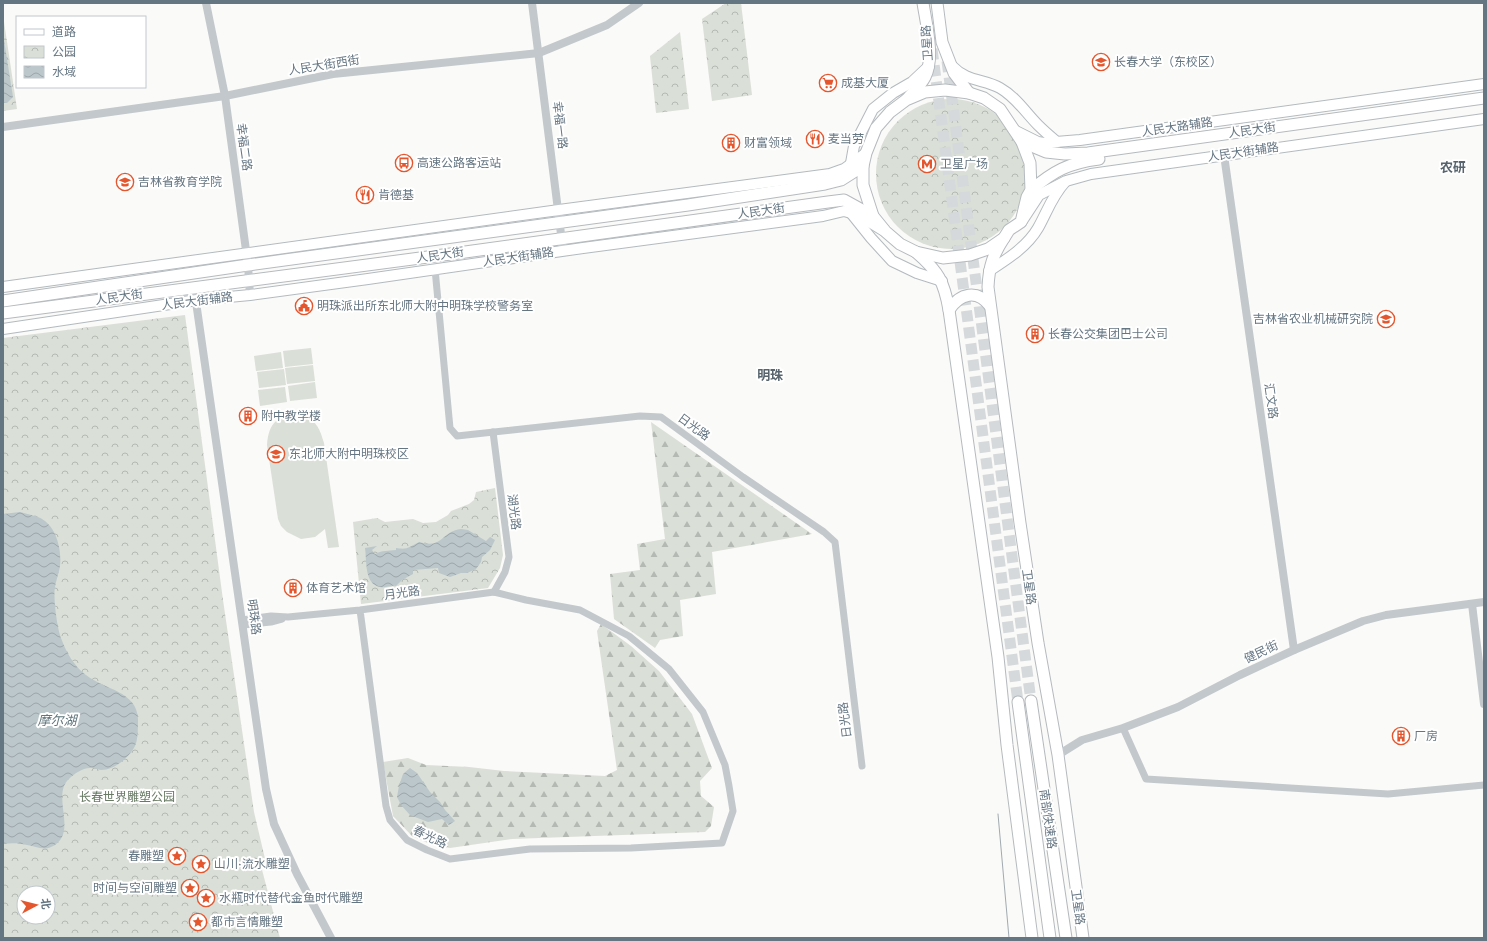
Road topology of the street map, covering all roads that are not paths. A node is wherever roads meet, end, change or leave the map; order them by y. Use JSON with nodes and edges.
{"nodes":[{"id":1,"x":206,"y":3,"type":"edge"},
{"id":2,"x":532,"y":3,"type":"edge"},
{"id":3,"x":639,"y":3,"type":"edge"},
{"id":4,"x":923,"y":3,"type":"edge"},
{"id":5,"x":937,"y":3,"type":"edge"},
{"id":6,"x":539,"y":52,"type":"junction"},
{"id":7,"x":950,"y":64,"type":"junction"},
{"id":8,"x":928,"y":66,"type":"junction"},
{"id":9,"x":1484,"y":84,"type":"edge"},
{"id":10,"x":969,"y":92,"type":"junction"},
{"id":11,"x":224,"y":96,"type":"junction"},
{"id":12,"x":1484,"y":98,"type":"edge"},
{"id":13,"x":906,"y":100,"type":"junction"},
{"id":14,"x":1484,"y":105,"type":"edge"},
{"id":15,"x":1484,"y":119,"type":"edge"},
{"id":16,"x":3,"y":127,"type":"edge"},
{"id":17,"x":1014,"y":130,"type":"junction"},
{"id":18,"x":1022,"y":142,"type":"junction"},
{"id":19,"x":1057,"y":142,"type":"junction"},
{"id":20,"x":866,"y":153,"type":"junction"},
{"id":21,"x":1224,"y":155,"type":"junction"},
{"id":22,"x":851,"y":163,"type":"junction"},
{"id":23,"x":863,"y":166,"type":"junction"},
{"id":24,"x":1066,"y":180,"type":"junction"},
{"id":25,"x":1031,"y":190,"type":"junction"},
{"id":26,"x":559,"y":210,"type":"junction"},
{"id":27,"x":851,"y":213,"type":"junction"},
{"id":28,"x":873,"y":216,"type":"junction"},
{"id":29,"x":560,"y":222,"type":"junction"},
{"id":30,"x":1021,"y":222,"type":"junction"},
{"id":31,"x":886,"y":232,"type":"junction"},
{"id":32,"x":562,"y":238,"type":"junction"},
{"id":33,"x":1004,"y":238,"type":"junction"},
{"id":34,"x":563,"y":250,"type":"junction"},
{"id":35,"x":916,"y":252,"type":"junction"},
{"id":36,"x":246,"y":254,"type":"junction"},
{"id":37,"x":248,"y":265,"type":"junction"},
{"id":38,"x":435,"y":269,"type":"junction"},
{"id":39,"x":989,"y":272,"type":"junction"},
{"id":40,"x":249,"y":281,"type":"junction"},
{"id":41,"x":942,"y":281,"type":"junction"},
{"id":42,"x":3,"y":287,"type":"edge"},
{"id":43,"x":194,"y":288,"type":"junction"},
{"id":44,"x":250,"y":294,"type":"junction"},
{"id":45,"x":196,"y":300,"type":"junction"},
{"id":46,"x":3,"y":301,"type":"edge"},
{"id":47,"x":990,"y":306,"type":"junction"},
{"id":48,"x":949,"y":310,"type":"junction"},
{"id":49,"x":3,"y":313,"type":"edge"},
{"id":50,"x":3,"y":328,"type":"edge"},
{"id":51,"x":493,"y":432,"type":"junction"},
{"id":52,"x":494,"y":592,"type":"junction"},
{"id":53,"x":1484,"y":602,"type":"edge"},
{"id":54,"x":1472,"y":604,"type":"junction"},
{"id":55,"x":360,"y":610,"type":"junction"},
{"id":56,"x":243,"y":622,"type":"junction"},
{"id":57,"x":1294,"y":650,"type":"junction"},
{"id":58,"x":1031,"y":701,"type":"tunnel mouth"},
{"id":59,"x":1018,"y":702,"type":"tunnel mouth"},
{"id":60,"x":1484,"y":704,"type":"edge"},
{"id":61,"x":1123,"y":728,"type":"junction"},
{"id":62,"x":1058,"y":755,"type":"junction"},
{"id":63,"x":862,"y":766,"type":"dead end"},
{"id":64,"x":1484,"y":785,"type":"edge"},
{"id":65,"x":331,"y":938,"type":"edge"},
{"id":66,"x":1032,"y":938,"type":"edge"},
{"id":67,"x":1050,"y":938,"type":"edge"},
{"id":68,"x":1066,"y":938,"type":"edge"},
{"id":69,"x":1083,"y":938,"type":"edge"}],
"edges":[{"from":1,"to":11,"type":"street","name":"幸福二路"},
{"from":2,"to":6,"type":"street","name":"幸福一路"},
{"from":3,"to":6,"type":"street","name":"人民大街西街"},
{"from":4,"to":8,"type":"main road","name":"卫星路"},
{"from":5,"to":7,"type":"main road","name":"卫星路"},
{"from":6,"to":11,"type":"street","name":"人民大街西街"},
{"from":6,"to":26,"type":"street","name":"幸福一路"},
{"from":7,"to":10,"type":"main road","name":"卫星路"},
{"from":7,"to":19,"type":"main road"},
{"from":8,"to":13,"type":"main road","name":"卫星路"},
{"from":8,"to":22,"type":"main road"},
{"from":9,"to":19,"type":"main road","name":"人民大路辅路"},
{"from":10,"to":13,"type":"main road"},
{"from":10,"to":17,"type":"main road"},
{"from":11,"to":16,"type":"street","name":"人民大街西街"},
{"from":11,"to":36,"type":"street","name":"幸福二路"},
{"from":12,"to":18,"type":"main road","name":"人民大街"},
{"from":13,"to":20,"type":"main road"},
{"from":14,"to":25,"type":"main road","name":"人民大街"},
{"from":15,"to":21,"type":"main road","name":"人民大街辅路"},
{"from":17,"to":18,"type":"main road"},
{"from":17,"to":19,"type":"main road","name":"人民大路辅路"},
{"from":18,"to":25,"type":"main road"},
{"from":20,"to":22,"type":"main road"},
{"from":20,"to":23,"type":"main road"},
{"from":21,"to":24,"type":"main road","name":"人民大街辅路"},
{"from":21,"to":57,"type":"street","name":"汇文路"},
{"from":22,"to":26,"type":"main road"},
{"from":23,"to":28,"type":"main road"},
{"from":23,"to":29,"type":"main road","name":"人民大街"},
{"from":24,"to":30,"type":"main road","name":"人民大街辅路"},
{"from":24,"to":39,"type":"main road"},
{"from":25,"to":30,"type":"main road"},
{"from":26,"to":29,"type":"street","name":"幸福一路"},
{"from":26,"to":36,"type":"main road"},
{"from":27,"to":31,"type":"main road","name":"人民大街辅路"},
{"from":27,"to":34,"type":"main road","name":"人民大街辅路"},
{"from":27,"to":41,"type":"main road"},
{"from":28,"to":31,"type":"main road"},
{"from":28,"to":32,"type":"main road","name":"人民大街"},
{"from":29,"to":32,"type":"street","name":"幸福一路"},
{"from":29,"to":37,"type":"main road","name":"人民大街"},
{"from":30,"to":33,"type":"main road"},
{"from":31,"to":35,"type":"main road"},
{"from":32,"to":34,"type":"street","name":"幸福一路"},
{"from":32,"to":40,"type":"main road","name":"人民大街"},
{"from":33,"to":35,"type":"main road"},
{"from":33,"to":39,"type":"main road","name":"卫星路"},
{"from":34,"to":38,"type":"main road","name":"人民大街辅路"},
{"from":35,"to":41,"type":"main road"},
{"from":36,"to":37,"type":"street","name":"幸福二路"},
{"from":36,"to":42,"type":"main road"},
{"from":37,"to":40,"type":"street","name":"幸福二路"},
{"from":37,"to":46,"type":"main road","name":"人民大街"},
{"from":38,"to":44,"type":"main road","name":"人民大街辅路"},
{"from":38,"to":51,"type":"street","name":"日光路"},
{"from":39,"to":47,"type":"main road","name":"卫星路"},
{"from":40,"to":43,"type":"main road","name":"人民大街"},
{"from":40,"to":44,"type":"street","name":"幸福二路"},
{"from":41,"to":48,"type":"main road"},
{"from":43,"to":45,"type":"street","name":"明珠路"},
{"from":43,"to":49,"type":"main road","name":"人民大街"},
{"from":44,"to":45,"type":"main road","name":"人民大街辅路"},
{"from":45,"to":50,"type":"main road","name":"人民大街辅路"},
{"from":45,"to":56,"type":"street","name":"明珠路"},
{"from":47,"to":48,"type":"main road"},
{"from":47,"to":62,"type":"main road","name":"卫星路"},
{"from":48,"to":66,"type":"main road"},
{"from":51,"to":52,"type":"street","name":"湖光路"},
{"from":51,"to":63,"type":"street","name":"日光路"},
{"from":52,"to":55,"type":"street","name":"月光路"},
{"from":52,"to":55,"type":"street","name":"春光路"},
{"from":53,"to":54,"type":"street","name":"健民街"},
{"from":54,"to":57,"type":"street","name":"健民街"},
{"from":54,"to":60,"type":"street"},
{"from":55,"to":56,"type":"street","name":"月光路"},
{"from":56,"to":65,"type":"street","name":"明珠路"},
{"from":57,"to":61,"type":"street","name":"健民街"},
{"from":58,"to":68,"type":"main road","name":"南部快速路"},
{"from":59,"to":67,"type":"main road","name":"南部快速路"},
{"from":61,"to":62,"type":"street","name":"健民街"},
{"from":61,"to":64,"type":"street"},
{"from":62,"to":69,"type":"main road","name":"卫星路"}]}
